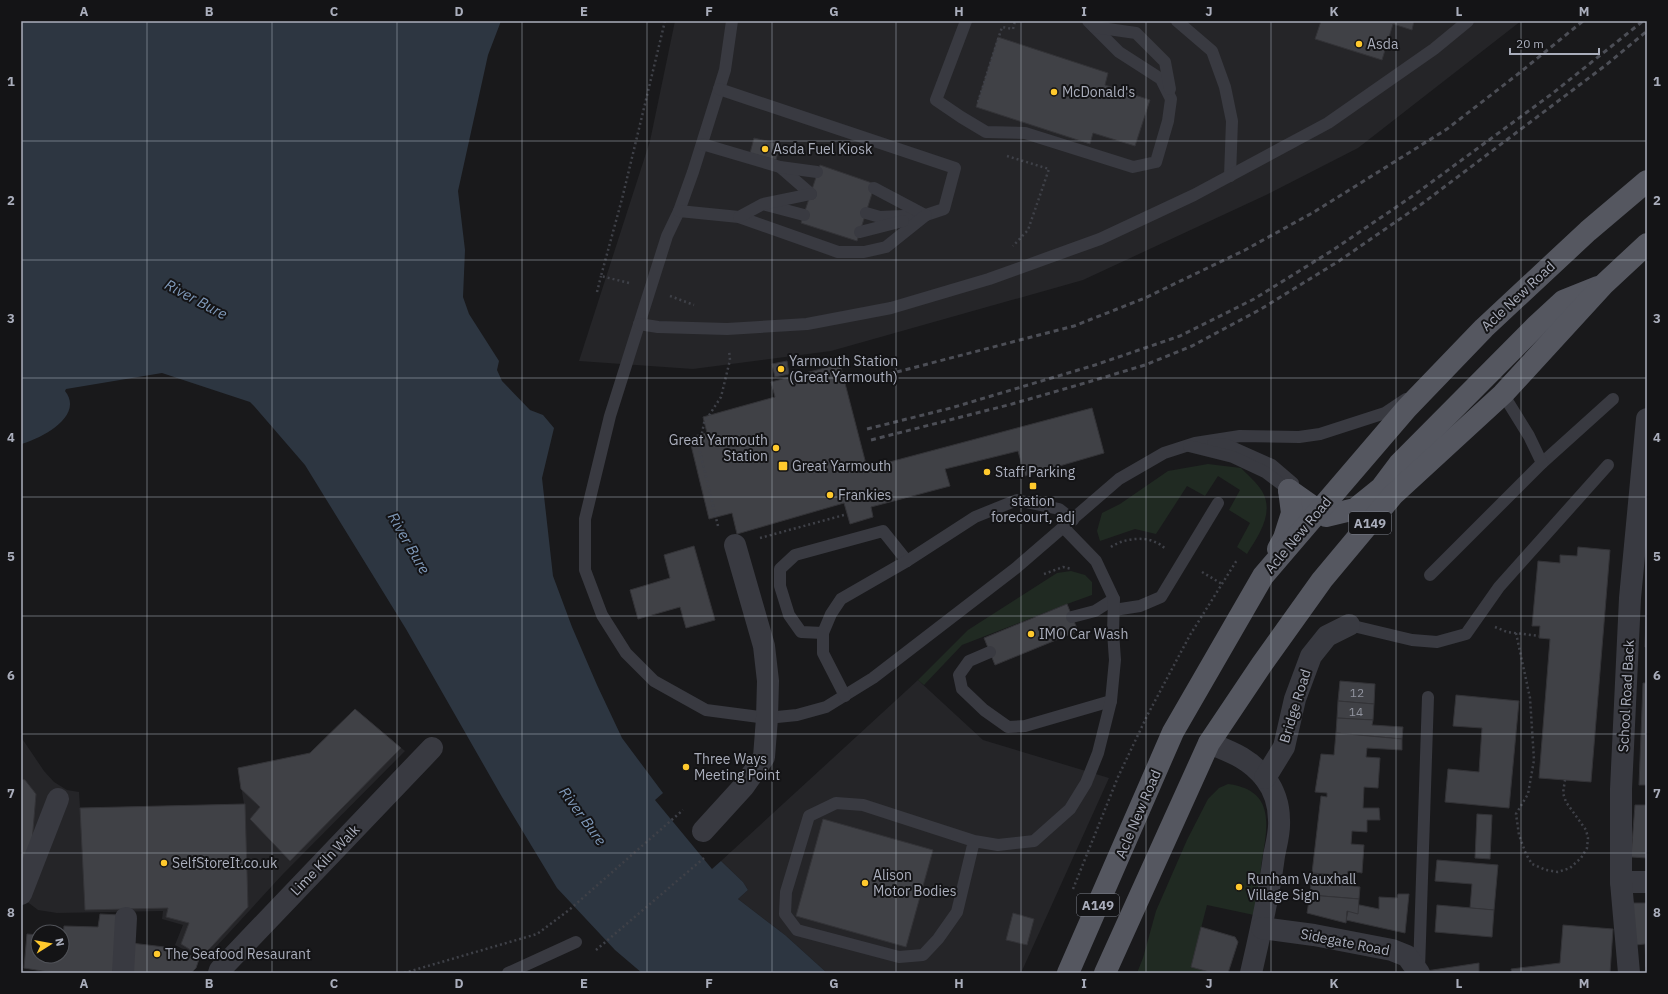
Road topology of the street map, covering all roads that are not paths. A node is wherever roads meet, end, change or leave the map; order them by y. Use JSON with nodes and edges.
{"nodes":[{"id":1,"x":732,"y":21,"type":"edge"},
{"id":2,"x":966,"y":21,"type":"edge"},
{"id":3,"x":1176,"y":21,"type":"edge"},
{"id":4,"x":1468,"y":21,"type":"edge"},
{"id":5,"x":1091,"y":24,"type":"edge"},
{"id":6,"x":719,"y":89,"type":"junction"},
{"id":7,"x":1171,"y":99,"type":"junction"},
{"id":8,"x":702,"y":144,"type":"junction"},
{"id":9,"x":780,"y":167,"type":"junction"},
{"id":10,"x":817,"y":172,"type":"dead end"},
{"id":11,"x":1230,"y":176,"type":"junction"},
{"id":12,"x":1647,"y":181,"type":"edge"},
{"id":13,"x":874,"y":188,"type":"dead end"},
{"id":14,"x":763,"y":204,"type":"junction"},
{"id":15,"x":679,"y":211,"type":"junction"},
{"id":16,"x":866,"y":213,"type":"dead end"},
{"id":17,"x":804,"y":215,"type":"dead end"},
{"id":18,"x":926,"y":215,"type":"junction"},
{"id":19,"x":740,"y":217,"type":"junction"},
{"id":20,"x":860,"y":232,"type":"dead end"},
{"id":21,"x":1647,"y":244,"type":"edge"},
{"id":22,"x":1603,"y":285,"type":"junction"},
{"id":23,"x":639,"y":324,"type":"junction"},
{"id":24,"x":1430,"y":384,"type":"junction"},
{"id":25,"x":1503,"y":394,"type":"junction"},
{"id":26,"x":1613,"y":399,"type":"dead end"},
{"id":27,"x":1647,"y":419,"type":"edge"},
{"id":28,"x":1191,"y":444,"type":"junction"},
{"id":29,"x":1542,"y":463,"type":"junction"},
{"id":30,"x":1608,"y":465,"type":"dead end"},
{"id":31,"x":1291,"y":486,"type":"junction"},
{"id":32,"x":1218,"y":503,"type":"dead end"},
{"id":33,"x":1326,"y":510,"type":"junction"},
{"id":34,"x":1068,"y":524,"type":"junction"},
{"id":35,"x":735,"y":545,"type":"road end"},
{"id":36,"x":907,"y":562,"type":"junction"},
{"id":37,"x":1329,"y":572,"type":"junction"},
{"id":38,"x":1430,"y":575,"type":"dead end"},
{"id":39,"x":1263,"y":576,"type":"junction"},
{"id":40,"x":1114,"y":605,"type":"junction"},
{"id":41,"x":1072,"y":617,"type":"dead end"},
{"id":42,"x":1349,"y":625,"type":"joint"},
{"id":43,"x":823,"y":633,"type":"junction"},
{"id":44,"x":990,"y":652,"type":"dead end"},
{"id":45,"x":845,"y":696,"type":"junction"},
{"id":46,"x":1428,"y":697,"type":"dead end"},
{"id":47,"x":1111,"y":701,"type":"junction"},
{"id":48,"x":767,"y":718,"type":"junction"},
{"id":49,"x":1209,"y":743,"type":"junction"},
{"id":50,"x":432,"y":748,"type":"dead end"},
{"id":51,"x":1265,"y":778,"type":"junction"},
{"id":52,"x":58,"y":799,"type":"dead end"},
{"id":53,"x":703,"y":831,"type":"dead end"},
{"id":54,"x":974,"y":841,"type":"junction"},
{"id":55,"x":1622,"y":882,"type":"junction"},
{"id":56,"x":1647,"y":882,"type":"edge"},
{"id":57,"x":21,"y":894,"type":"edge"},
{"id":58,"x":126,"y":918,"type":"dead end"},
{"id":59,"x":1262,"y":928,"type":"junction"},
{"id":60,"x":576,"y":942,"type":"dead end"},
{"id":61,"x":124,"y":973,"type":"edge"},
{"id":62,"x":219,"y":973,"type":"edge"},
{"id":63,"x":508,"y":973,"type":"edge"},
{"id":64,"x":1068,"y":973,"type":"edge"},
{"id":65,"x":1105,"y":973,"type":"edge"},
{"id":66,"x":1251,"y":973,"type":"edge"},
{"id":67,"x":1419,"y":973,"type":"edge"},
{"id":68,"x":1629,"y":973,"type":"edge"}],
"edges":[{"from":1,"to":6,"type":"lane"},
{"from":2,"to":7,"type":"lane"},
{"from":3,"to":11,"type":"lane"},
{"from":4,"to":11,"type":"lane"},
{"from":5,"to":7,"type":"lane"},
{"from":5,"to":7,"type":"lane"},
{"from":6,"to":8,"type":"lane"},
{"from":6,"to":18,"type":"lane"},
{"from":8,"to":9,"type":"lane"},
{"from":8,"to":15,"type":"lane"},
{"from":9,"to":10,"type":"lane"},
{"from":9,"to":14,"type":"lane"},
{"from":11,"to":23,"type":"lane"},
{"from":12,"to":24,"type":"main road","name":"Acle New Road","number":"A149"},
{"from":13,"to":18,"type":"lane"},
{"from":14,"to":17,"type":"lane"},
{"from":14,"to":19,"type":"lane"},
{"from":15,"to":19,"type":"lane"},
{"from":15,"to":23,"type":"lane"},
{"from":16,"to":18,"type":"lane"},
{"from":18,"to":19,"type":"lane"},
{"from":18,"to":20,"type":"lane"},
{"from":21,"to":22,"type":"main road","number":"A149"},
{"from":22,"to":25,"type":"main road","number":"A149"},
{"from":22,"to":33,"type":"main road","number":"A149"},
{"from":23,"to":48,"type":"lane"},
{"from":24,"to":28,"type":"lane"},
{"from":24,"to":33,"type":"main road","name":"Acle New Road","number":"A149"},
{"from":25,"to":29,"type":"lane"},
{"from":25,"to":37,"type":"main road","number":"A149"},
{"from":26,"to":29,"type":"lane"},
{"from":27,"to":55,"type":"street","name":"School Road Back"},
{"from":28,"to":31,"type":"lane"},
{"from":28,"to":34,"type":"lane"},
{"from":29,"to":38,"type":"lane"},
{"from":30,"to":42,"type":"lane"},
{"from":31,"to":33,"type":"main road"},
{"from":31,"to":39,"type":"main road","number":"A149"},
{"from":32,"to":40,"type":"lane"},
{"from":33,"to":37,"type":"main road","number":"A149"},
{"from":33,"to":39,"type":"main road","name":"Acle New Road","number":"A149"},
{"from":34,"to":36,"type":"lane"},
{"from":34,"to":40,"type":"lane"},
{"from":34,"to":45,"type":"lane"},
{"from":35,"to":48,"type":"street"},
{"from":36,"to":43,"type":"lane"},
{"from":36,"to":43,"type":"lane"},
{"from":37,"to":49,"type":"main road","number":"A149"},
{"from":39,"to":64,"type":"main road","name":"Acle New Road","number":"A149"},
{"from":40,"to":41,"type":"lane"},
{"from":40,"to":47,"type":"lane"},
{"from":42,"to":51,"type":"street","name":"Bridge Road"},
{"from":43,"to":45,"type":"lane"},
{"from":44,"to":47,"type":"lane"},
{"from":45,"to":48,"type":"lane"},
{"from":46,"to":67,"type":"lane"},
{"from":47,"to":54,"type":"lane"},
{"from":48,"to":53,"type":"street"},
{"from":49,"to":51,"type":"street"},
{"from":49,"to":65,"type":"main road","number":"A149"},
{"from":50,"to":62,"type":"street","name":"Lime Kiln Walk"},
{"from":51,"to":59,"type":"street"},
{"from":52,"to":57,"type":"street"},
{"from":54,"to":54,"type":"lane"},
{"from":55,"to":56,"type":"street"},
{"from":55,"to":68,"type":"street","name":"School Road Back"},
{"from":58,"to":61,"type":"street"},
{"from":59,"to":66,"type":"street"},
{"from":59,"to":67,"type":"street","name":"Sidegate Road"},
{"from":60,"to":63,"type":"lane"}]}
